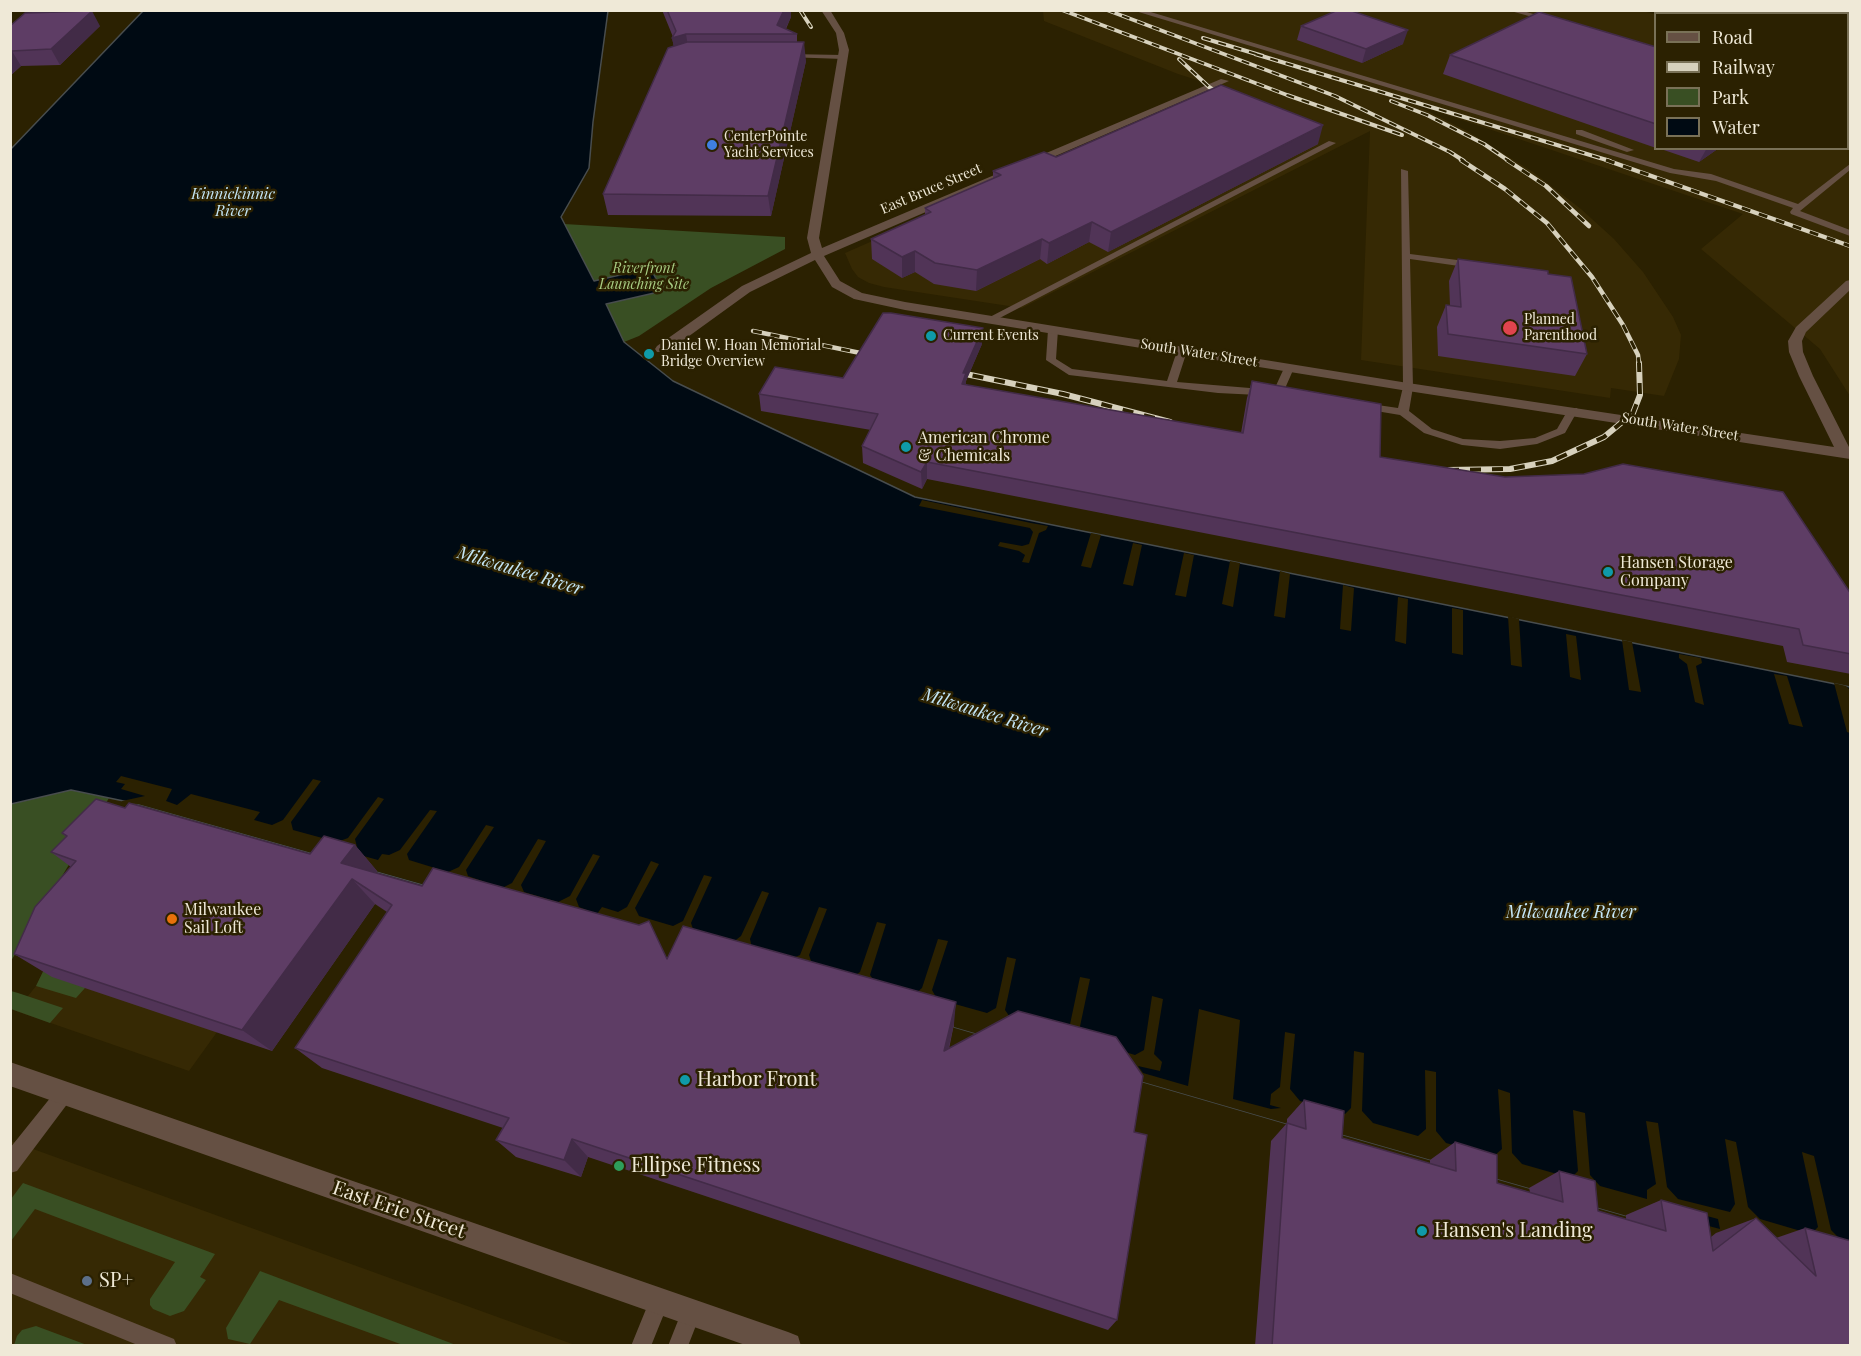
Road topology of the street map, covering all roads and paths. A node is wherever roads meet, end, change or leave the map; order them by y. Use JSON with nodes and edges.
{"nodes":[{"id":1,"x":825,"y":10,"type":"edge"},
{"id":2,"x":1135,"y":10,"type":"edge"},
{"id":3,"x":1510,"y":10,"type":"edge"},
{"id":4,"x":1551,"y":20,"type":"edge"},
{"id":5,"x":785,"y":56,"type":"edge"},
{"id":6,"x":843,"y":57,"type":"junction"},
{"id":7,"x":1224,"y":81,"type":"dead end"},
{"id":8,"x":1579,"y":132,"type":"edge"},
{"id":9,"x":1332,"y":143,"type":"dead end"},
{"id":10,"x":1851,"y":166,"type":"edge"},
{"id":11,"x":1404,"y":171,"type":"dead end"},
{"id":12,"x":1716,"y":179,"type":"junction"},
{"id":13,"x":1800,"y":208,"type":"junction"},
{"id":14,"x":1851,"y":233,"type":"edge"},
{"id":15,"x":817,"y":253,"type":"junction"},
{"id":16,"x":1406,"y":256,"type":"junction"},
{"id":17,"x":1486,"y":267,"type":"edge"},
{"id":18,"x":1851,"y":284,"type":"edge"},
{"id":19,"x":989,"y":320,"type":"junction"},
{"id":20,"x":1053,"y":330,"type":"junction"},
{"id":21,"x":662,"y":349,"type":"dead end"},
{"id":22,"x":1182,"y":351,"type":"junction"},
{"id":23,"x":1289,"y":368,"type":"junction"},
{"id":24,"x":1171,"y":384,"type":"junction"},
{"id":25,"x":1408,"y":387,"type":"junction"},
{"id":26,"x":1358,"y":405,"type":"edge"},
{"id":27,"x":1573,"y":410,"type":"junction"},
{"id":28,"x":1403,"y":412,"type":"junction"},
{"id":29,"x":1847,"y":453,"type":"edge"},
{"id":30,"x":10,"y":1074,"type":"edge"},
{"id":31,"x":65,"y":1093,"type":"junction"},
{"id":32,"x":10,"y":1164,"type":"edge"},
{"id":33,"x":10,"y":1283,"type":"edge"},
{"id":34,"x":660,"y":1299,"type":"junction"},
{"id":35,"x":692,"y":1310,"type":"junction"},
{"id":36,"x":167,"y":1346,"type":"edge"},
{"id":37,"x":641,"y":1346,"type":"edge"},
{"id":38,"x":678,"y":1346,"type":"edge"},
{"id":39,"x":788,"y":1346,"type":"edge"}],
"edges":[{"from":1,"to":6,"type":"street","name":"South Water Street"},
{"from":2,"to":12,"type":"lane"},
{"from":3,"to":4,"type":"lane"},
{"from":5,"to":6,"type":"lane"},
{"from":6,"to":15,"type":"street","name":"South Water Street"},
{"from":7,"to":15,"type":"street","name":"East Bruce Street"},
{"from":8,"to":12,"type":"lane"},
{"from":9,"to":19,"type":"lane"},
{"from":10,"to":13,"type":"lane"},
{"from":11,"to":16,"type":"lane"},
{"from":12,"to":13,"type":"lane"},
{"from":13,"to":14,"type":"lane"},
{"from":15,"to":19,"type":"street","name":"South Water Street"},
{"from":15,"to":21,"type":"street","name":"East Bruce Street"},
{"from":16,"to":17,"type":"lane"},
{"from":16,"to":25,"type":"lane"},
{"from":18,"to":29,"type":"street"},
{"from":19,"to":20,"type":"street","name":"South Water Street"},
{"from":20,"to":22,"type":"street","name":"South Water Street"},
{"from":20,"to":24,"type":"lane"},
{"from":22,"to":23,"type":"street","name":"South Water Street"},
{"from":22,"to":24,"type":"lane"},
{"from":23,"to":24,"type":"lane"},
{"from":23,"to":25,"type":"street","name":"South Water Street"},
{"from":25,"to":27,"type":"street","name":"South Water Street"},
{"from":25,"to":28,"type":"lane"},
{"from":26,"to":28,"type":"lane"},
{"from":27,"to":28,"type":"lane"},
{"from":27,"to":29,"type":"street","name":"South Water Street"},
{"from":30,"to":31,"type":"street","name":"East Erie Street"},
{"from":31,"to":32,"type":"lane"},
{"from":31,"to":34,"type":"street","name":"East Erie Street"},
{"from":33,"to":36,"type":"lane"},
{"from":34,"to":35,"type":"street","name":"East Erie Street"},
{"from":34,"to":37,"type":"lane"},
{"from":35,"to":38,"type":"lane"},
{"from":35,"to":39,"type":"street","name":"East Erie Street"}]}
